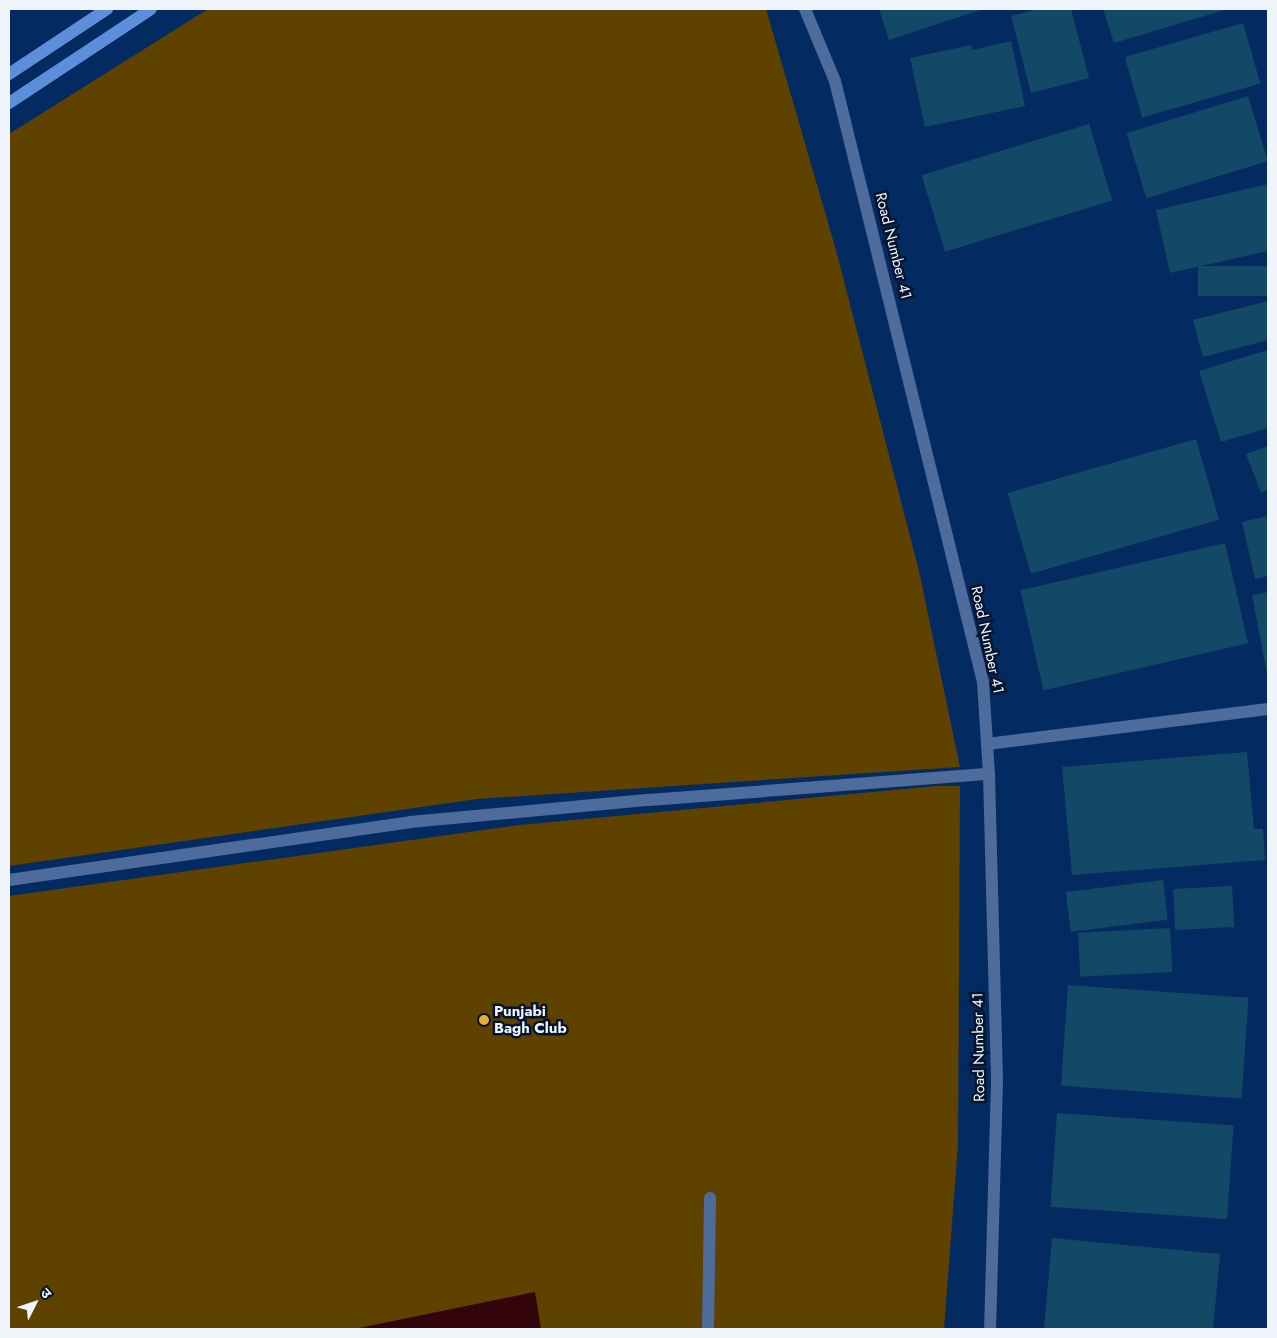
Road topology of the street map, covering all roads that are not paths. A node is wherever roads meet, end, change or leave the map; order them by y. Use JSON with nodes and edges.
{"nodes":[{"id":1,"x":107,"y":9,"type":"edge"},
{"id":2,"x":151,"y":9,"type":"edge"},
{"id":3,"x":805,"y":9,"type":"edge"},
{"id":4,"x":9,"y":74,"type":"edge"},
{"id":5,"x":9,"y":102,"type":"edge"},
{"id":6,"x":1268,"y":709,"type":"edge"},
{"id":7,"x":987,"y":744,"type":"junction"},
{"id":8,"x":989,"y":774,"type":"junction"},
{"id":9,"x":9,"y":880,"type":"edge"},
{"id":10,"x":710,"y":1198,"type":"dead end"},
{"id":11,"x":708,"y":1329,"type":"edge"},
{"id":12,"x":990,"y":1329,"type":"edge"}],
"edges":[{"from":1,"to":4,"type":"street"},
{"from":2,"to":5,"type":"street"},
{"from":3,"to":7,"type":"street","name":"Road Number 41"},
{"from":6,"to":7,"type":"street"},
{"from":7,"to":8,"type":"street","name":"Road Number 41"},
{"from":8,"to":9,"type":"street"},
{"from":8,"to":12,"type":"street","name":"Road Number 41"},
{"from":10,"to":11,"type":"street"}]}
